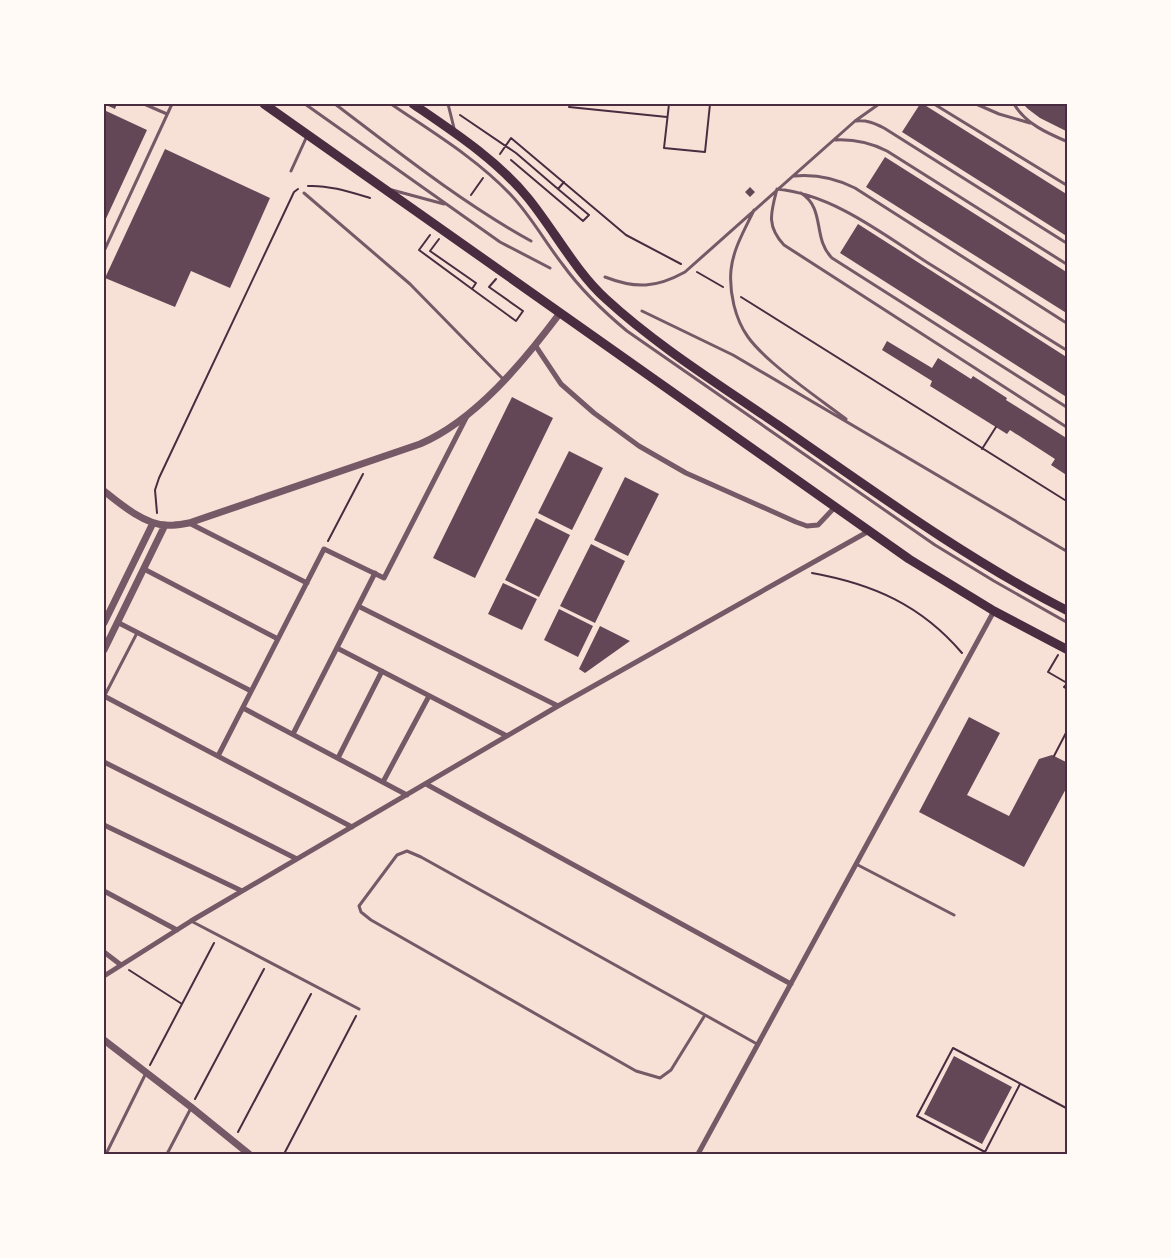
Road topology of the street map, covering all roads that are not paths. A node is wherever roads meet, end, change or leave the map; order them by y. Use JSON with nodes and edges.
{"nodes":[{"id":1,"x":144,"y":104,"type":"edge"},
{"id":2,"x":172,"y":104,"type":"edge"},
{"id":3,"x":264,"y":104,"type":"edge"},
{"id":4,"x":305,"y":104,"type":"edge"},
{"id":5,"x":335,"y":104,"type":"edge"},
{"id":6,"x":391,"y":104,"type":"edge"},
{"id":7,"x":413,"y":104,"type":"edge"},
{"id":8,"x":879,"y":104,"type":"edge"},
{"id":9,"x":934,"y":104,"type":"edge"},
{"id":10,"x":976,"y":104,"type":"edge"},
{"id":11,"x":1014,"y":104,"type":"edge"},
{"id":12,"x":449,"y":106,"type":"edge"},
{"id":13,"x":167,"y":114,"type":"junction"},
{"id":14,"x":855,"y":121,"type":"junction"},
{"id":15,"x":1031,"y":123,"type":"junction"},
{"id":16,"x":456,"y":133,"type":"junction"},
{"id":17,"x":308,"y":135,"type":"junction"},
{"id":18,"x":832,"y":141,"type":"junction"},
{"id":19,"x":1068,"y":142,"type":"edge"},
{"id":20,"x":291,"y":171,"type":"dead end"},
{"id":21,"x":792,"y":176,"type":"junction"},
{"id":22,"x":1068,"y":186,"type":"edge"},
{"id":23,"x":382,"y":187,"type":"junction"},
{"id":24,"x":777,"y":189,"type":"junction"},
{"id":25,"x":801,"y":193,"type":"junction"},
{"id":26,"x":304,"y":194,"type":"dead end"},
{"id":27,"x":446,"y":205,"type":"junction"},
{"id":28,"x":755,"y":208,"type":"junction"},
{"id":29,"x":531,"y":241,"type":"dead end"},
{"id":30,"x":1068,"y":244,"type":"edge"},
{"id":31,"x":104,"y":251,"type":"edge"},
{"id":32,"x":1068,"y":265,"type":"edge"},
{"id":33,"x":550,"y":268,"type":"dead end"},
{"id":34,"x":605,"y":277,"type":"dead end"},
{"id":35,"x":642,"y":311,"type":"dead end"},
{"id":36,"x":560,"y":313,"type":"junction"},
{"id":37,"x":1068,"y":324,"type":"edge"},
{"id":38,"x":535,"y":345,"type":"junction"},
{"id":39,"x":1068,"y":351,"type":"edge"},
{"id":40,"x":504,"y":380,"type":"junction"},
{"id":41,"x":1068,"y":408,"type":"edge"},
{"id":42,"x":468,"y":415,"type":"junction"},
{"id":43,"x":1068,"y":428,"type":"edge"},
{"id":44,"x":860,"y":430,"type":"junction"},
{"id":45,"x":104,"y":491,"type":"edge"},
{"id":46,"x":835,"y":507,"type":"junction"},
{"id":47,"x":189,"y":523,"type":"junction"},
{"id":48,"x":160,"y":524,"type":"junction"},
{"id":49,"x":869,"y":531,"type":"junction"},
{"id":50,"x":1068,"y":552,"type":"edge"},
{"id":51,"x":144,"y":569,"type":"junction"},
{"id":52,"x":375,"y":573,"type":"junction"},
{"id":53,"x":307,"y":583,"type":"junction"},
{"id":54,"x":358,"y":606,"type":"junction"},
{"id":55,"x":994,"y":611,"type":"junction"},
{"id":56,"x":1068,"y":612,"type":"edge"},
{"id":57,"x":106,"y":614,"type":"edge"},
{"id":58,"x":117,"y":622,"type":"junction"},
{"id":59,"x":104,"y":623,"type":"edge"},
{"id":60,"x":1068,"y":623,"type":"edge"},
{"id":61,"x":137,"y":633,"type":"junction"},
{"id":62,"x":278,"y":639,"type":"junction"},
{"id":63,"x":337,"y":648,"type":"junction"},
{"id":64,"x":1065,"y":649,"type":"edge"},
{"id":65,"x":104,"y":650,"type":"edge"},
{"id":66,"x":382,"y":671,"type":"junction"},
{"id":67,"x":251,"y":691,"type":"junction"},
{"id":68,"x":104,"y":696,"type":"edge"},
{"id":69,"x":429,"y":696,"type":"junction"},
{"id":70,"x":558,"y":706,"type":"junction"},
{"id":71,"x":243,"y":708,"type":"junction"},
{"id":72,"x":293,"y":734,"type":"junction"},
{"id":73,"x":507,"y":736,"type":"junction"},
{"id":74,"x":218,"y":756,"type":"junction"},
{"id":75,"x":338,"y":758,"type":"junction"},
{"id":76,"x":104,"y":762,"type":"edge"},
{"id":77,"x":383,"y":782,"type":"junction"},
{"id":78,"x":426,"y":784,"type":"junction"},
{"id":79,"x":407,"y":795,"type":"junction"},
{"id":80,"x":104,"y":825,"type":"edge"},
{"id":81,"x":352,"y":827,"type":"junction"},
{"id":82,"x":297,"y":859,"type":"junction"},
{"id":83,"x":856,"y":864,"type":"junction"},
{"id":84,"x":104,"y":891,"type":"edge"},
{"id":85,"x":242,"y":891,"type":"junction"},
{"id":86,"x":954,"y":915,"type":"dead end"},
{"id":87,"x":191,"y":921,"type":"junction"},
{"id":88,"x":177,"y":930,"type":"junction"},
{"id":89,"x":104,"y":952,"type":"edge"},
{"id":90,"x":121,"y":965,"type":"junction"},
{"id":91,"x":104,"y":976,"type":"edge"},
{"id":92,"x":791,"y":984,"type":"junction"},
{"id":93,"x":359,"y":1009,"type":"road end"},
{"id":94,"x":705,"y":1015,"type":"junction"},
{"id":95,"x":104,"y":1040,"type":"edge"},
{"id":96,"x":758,"y":1045,"type":"junction"},
{"id":97,"x":146,"y":1072,"type":"junction"},
{"id":98,"x":191,"y":1107,"type":"junction"},
{"id":99,"x":244,"y":1153,"type":"edge"},
{"id":100,"x":106,"y":1155,"type":"edge"},
{"id":101,"x":167,"y":1155,"type":"edge"},
{"id":102,"x":698,"y":1155,"type":"edge"}],
"edges":[{"from":1,"to":13,"type":"lane"},
{"from":2,"to":13,"type":"lane"},
{"from":3,"to":17,"type":"highway"},
{"from":4,"to":27,"type":"lane"},
{"from":5,"to":29,"type":"lane"},
{"from":6,"to":60,"type":"lane"},
{"from":7,"to":16,"type":"highway"},
{"from":8,"to":14,"type":"lane"},
{"from":9,"to":22,"type":"lane"},
{"from":10,"to":15,"type":"lane"},
{"from":11,"to":15,"type":"lane"},
{"from":12,"to":16,"type":"lane"},
{"from":13,"to":31,"type":"lane"},
{"from":14,"to":18,"type":"lane"},
{"from":14,"to":30,"type":"lane"},
{"from":15,"to":19,"type":"lane"},
{"from":16,"to":56,"type":"highway"},
{"from":17,"to":20,"type":"lane"},
{"from":17,"to":23,"type":"highway"},
{"from":18,"to":21,"type":"lane"},
{"from":18,"to":32,"type":"lane"},
{"from":21,"to":24,"type":"lane"},
{"from":21,"to":37,"type":"lane"},
{"from":23,"to":27,"type":"lane"},
{"from":23,"to":36,"type":"highway"},
{"from":24,"to":25,"type":"lane"},
{"from":24,"to":28,"type":"lane"},
{"from":24,"to":43,"type":"lane"},
{"from":25,"to":39,"type":"lane"},
{"from":25,"to":41,"type":"lane"},
{"from":26,"to":40,"type":"lane"},
{"from":27,"to":33,"type":"lane"},
{"from":28,"to":34,"type":"lane"},
{"from":28,"to":44,"type":"lane"},
{"from":35,"to":44,"type":"lane"},
{"from":36,"to":38,"type":"street"},
{"from":36,"to":46,"type":"highway"},
{"from":38,"to":40,"type":"street"},
{"from":38,"to":46,"type":"street"},
{"from":40,"to":42,"type":"street"},
{"from":42,"to":47,"type":"street"},
{"from":42,"to":52,"type":"street"},
{"from":44,"to":50,"type":"lane"},
{"from":45,"to":48,"type":"street"},
{"from":46,"to":49,"type":"highway"},
{"from":47,"to":48,"type":"street"},
{"from":47,"to":53,"type":"street"},
{"from":48,"to":51,"type":"street"},
{"from":48,"to":57,"type":"street"},
{"from":49,"to":55,"type":"highway"},
{"from":49,"to":70,"type":"street"},
{"from":51,"to":58,"type":"street"},
{"from":51,"to":62,"type":"street"},
{"from":52,"to":53,"type":"street"},
{"from":52,"to":54,"type":"street"},
{"from":53,"to":62,"type":"street"},
{"from":54,"to":63,"type":"street"},
{"from":54,"to":70,"type":"street"},
{"from":55,"to":64,"type":"highway"},
{"from":55,"to":83,"type":"street"},
{"from":57,"to":59,"type":"street"},
{"from":58,"to":61,"type":"street"},
{"from":58,"to":65,"type":"street"},
{"from":61,"to":67,"type":"street"},
{"from":61,"to":68,"type":"lane"},
{"from":62,"to":67,"type":"street"},
{"from":63,"to":66,"type":"street"},
{"from":63,"to":72,"type":"street"},
{"from":66,"to":69,"type":"street"},
{"from":66,"to":75,"type":"street"},
{"from":67,"to":71,"type":"street"},
{"from":68,"to":74,"type":"street"},
{"from":69,"to":73,"type":"street"},
{"from":69,"to":77,"type":"street"},
{"from":70,"to":73,"type":"street"},
{"from":71,"to":72,"type":"street"},
{"from":71,"to":74,"type":"street"},
{"from":72,"to":75,"type":"street"},
{"from":73,"to":78,"type":"street"},
{"from":74,"to":81,"type":"street"},
{"from":75,"to":77,"type":"street"},
{"from":76,"to":82,"type":"street"},
{"from":77,"to":79,"type":"street"},
{"from":78,"to":79,"type":"street"},
{"from":78,"to":92,"type":"street"},
{"from":79,"to":81,"type":"street"},
{"from":80,"to":85,"type":"street"},
{"from":81,"to":82,"type":"street"},
{"from":82,"to":85,"type":"street"},
{"from":83,"to":86,"type":"lane"},
{"from":83,"to":92,"type":"street"},
{"from":84,"to":88,"type":"street"},
{"from":85,"to":87,"type":"street"},
{"from":87,"to":88,"type":"street"},
{"from":87,"to":93,"type":"lane"},
{"from":88,"to":90,"type":"street"},
{"from":89,"to":90,"type":"street"},
{"from":90,"to":91,"type":"street"},
{"from":92,"to":96,"type":"street"},
{"from":94,"to":94,"type":"lane"},
{"from":94,"to":96,"type":"lane"},
{"from":95,"to":97,"type":"street"},
{"from":96,"to":102,"type":"street"},
{"from":97,"to":98,"type":"street"},
{"from":97,"to":100,"type":"lane"},
{"from":98,"to":99,"type":"street"},
{"from":98,"to":101,"type":"lane"}]}
